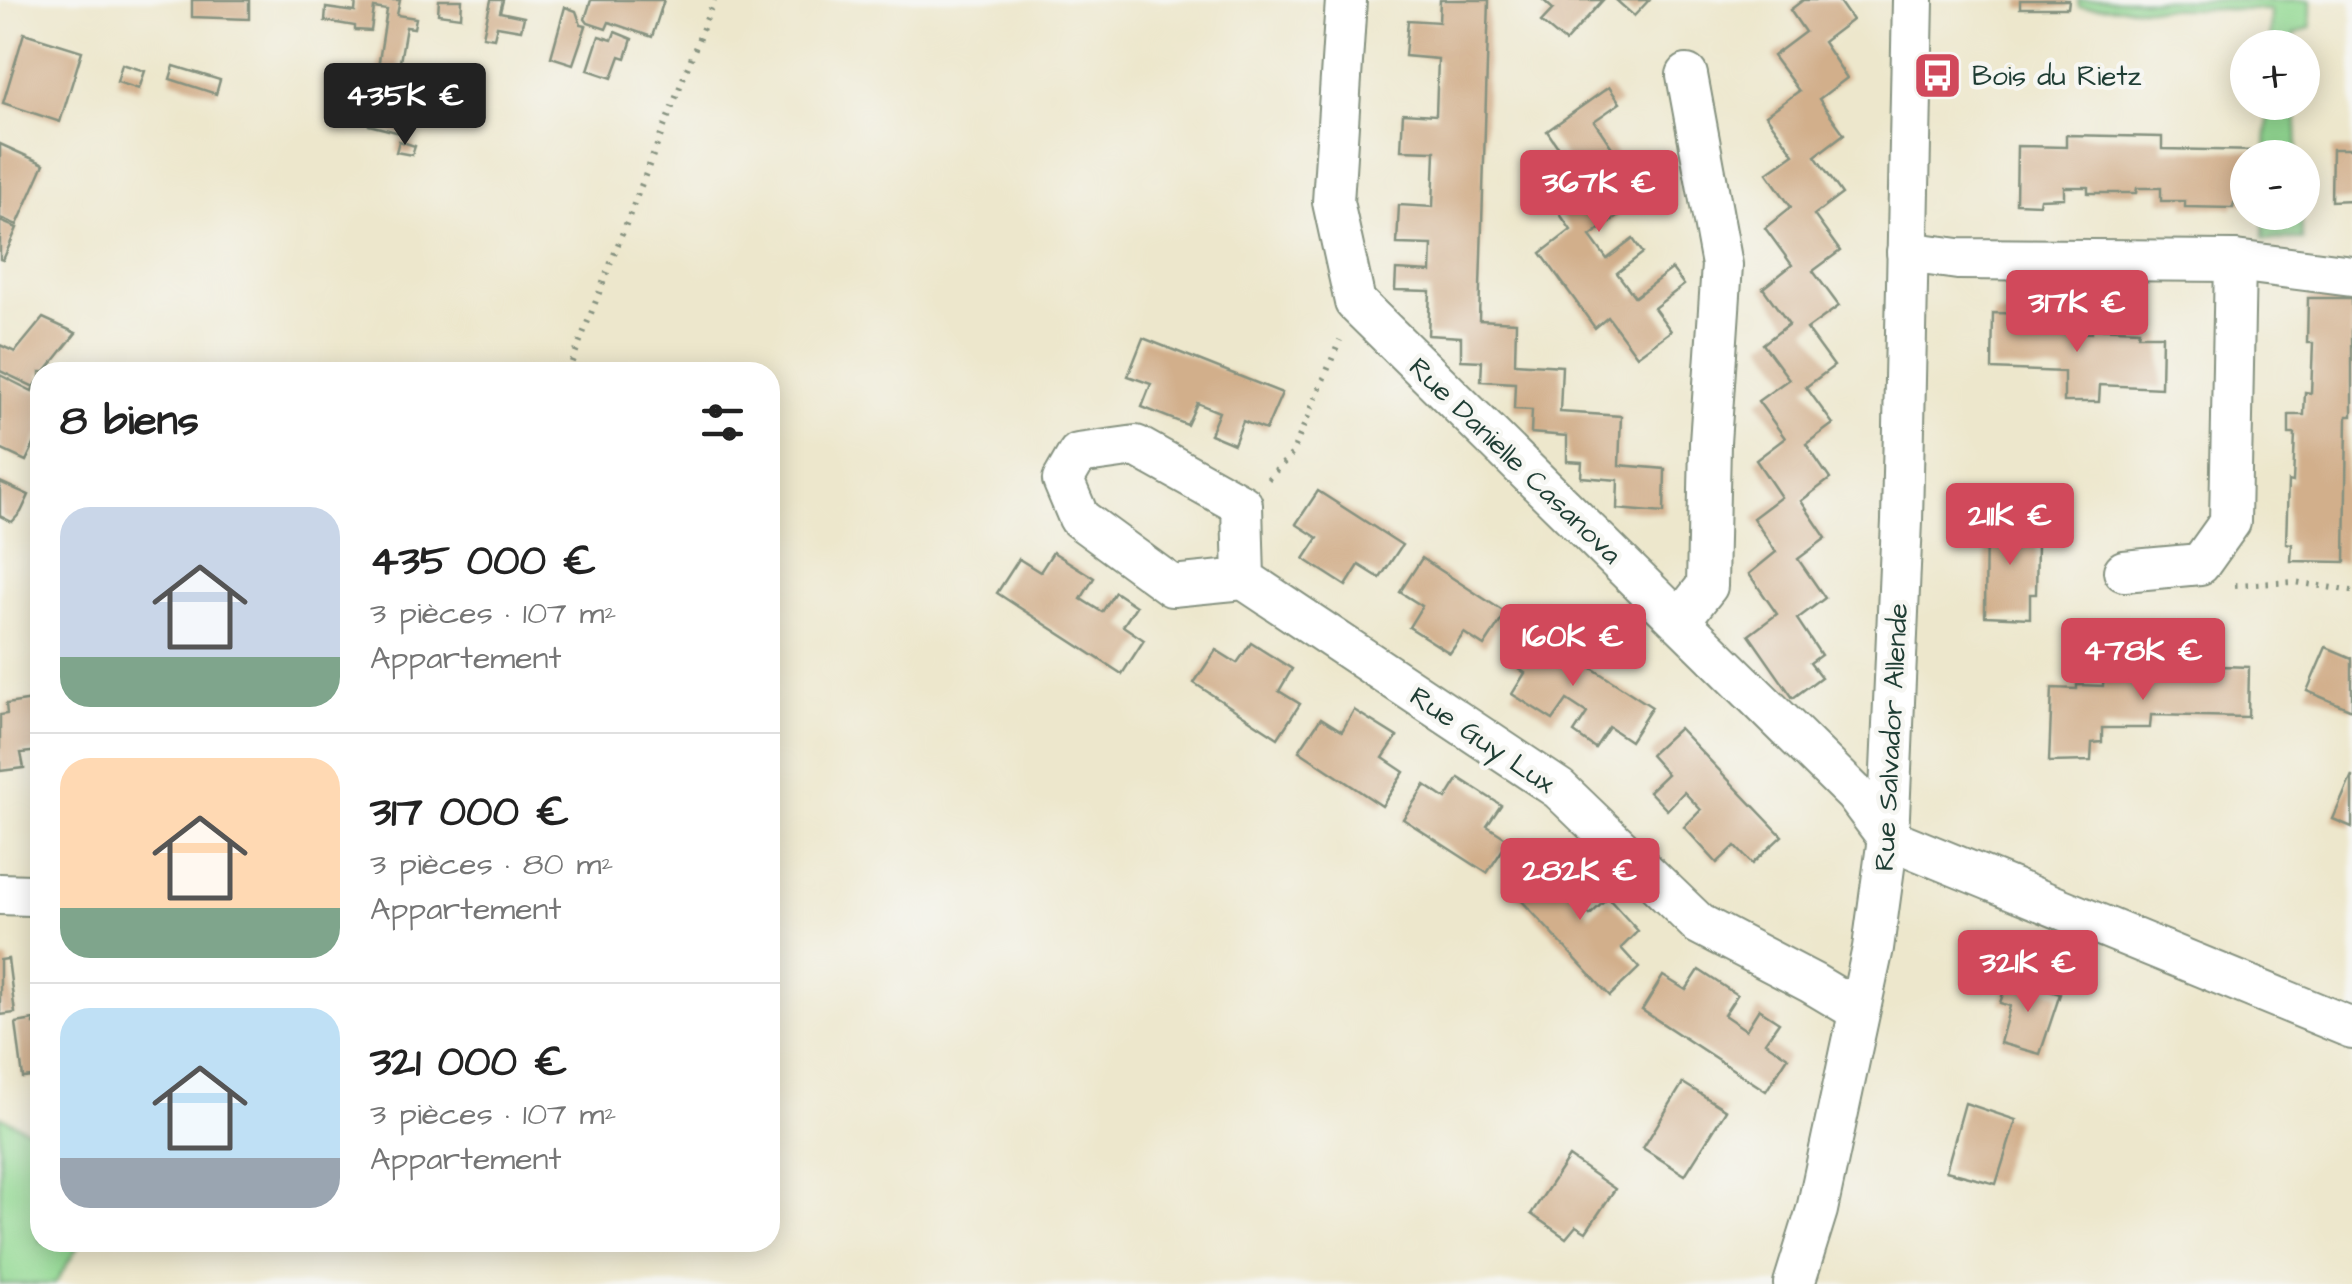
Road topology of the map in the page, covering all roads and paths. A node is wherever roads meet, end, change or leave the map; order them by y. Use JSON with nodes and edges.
{"nodes":[{"id":1,"x":714,"y":0,"type":"edge"},
{"id":2,"x":1346,"y":0,"type":"edge"},
{"id":3,"x":1913,"y":0,"type":"edge"},
{"id":4,"x":1687,"y":75,"type":"dead end"},
{"id":5,"x":1907,"y":252,"type":"junction"},
{"id":6,"x":2236,"y":261,"type":"junction"},
{"id":7,"x":2352,"y":276,"type":"edge"},
{"id":8,"x":1354,"y":302,"type":"junction"},
{"id":9,"x":572,"y":362,"type":"edge"},
{"id":10,"x":1242,"y":506,"type":"junction"},
{"id":11,"x":2200,"y":564,"type":"junction"},
{"id":12,"x":2124,"y":571,"type":"dead end"},
{"id":13,"x":1244,"y":579,"type":"junction"},
{"id":14,"x":2352,"y":591,"type":"edge"},
{"id":15,"x":1680,"y":620,"type":"junction"},
{"id":16,"x":1888,"y":838,"type":"junction"},
{"id":17,"x":1859,"y":1011,"type":"junction"},
{"id":18,"x":2352,"y":1028,"type":"edge"},
{"id":19,"x":1794,"y":1284,"type":"edge"}],
"edges":[{"from":1,"to":9,"type":"path"},
{"from":2,"to":8,"type":"street"},
{"from":3,"to":5,"type":"street","name":"Rue Salvador Allende"},
{"from":4,"to":15,"type":"street"},
{"from":5,"to":6,"type":"street"},
{"from":5,"to":16,"type":"street","name":"Rue Salvador Allende"},
{"from":6,"to":7,"type":"street"},
{"from":6,"to":11,"type":"street"},
{"from":8,"to":10,"type":"path"},
{"from":8,"to":15,"type":"street","name":"Rue Danielle Casanova"},
{"from":10,"to":13,"type":"street"},
{"from":10,"to":13,"type":"street"},
{"from":11,"to":12,"type":"street"},
{"from":11,"to":14,"type":"path"},
{"from":13,"to":17,"type":"street","name":"Rue Guy Lux"},
{"from":15,"to":16,"type":"street","name":"Rue Danielle Casanova"},
{"from":16,"to":17,"type":"street","name":"Rue Salvador Allende"},
{"from":16,"to":18,"type":"street"},
{"from":17,"to":19,"type":"street","name":"Rue Salvador Allende"}]}
